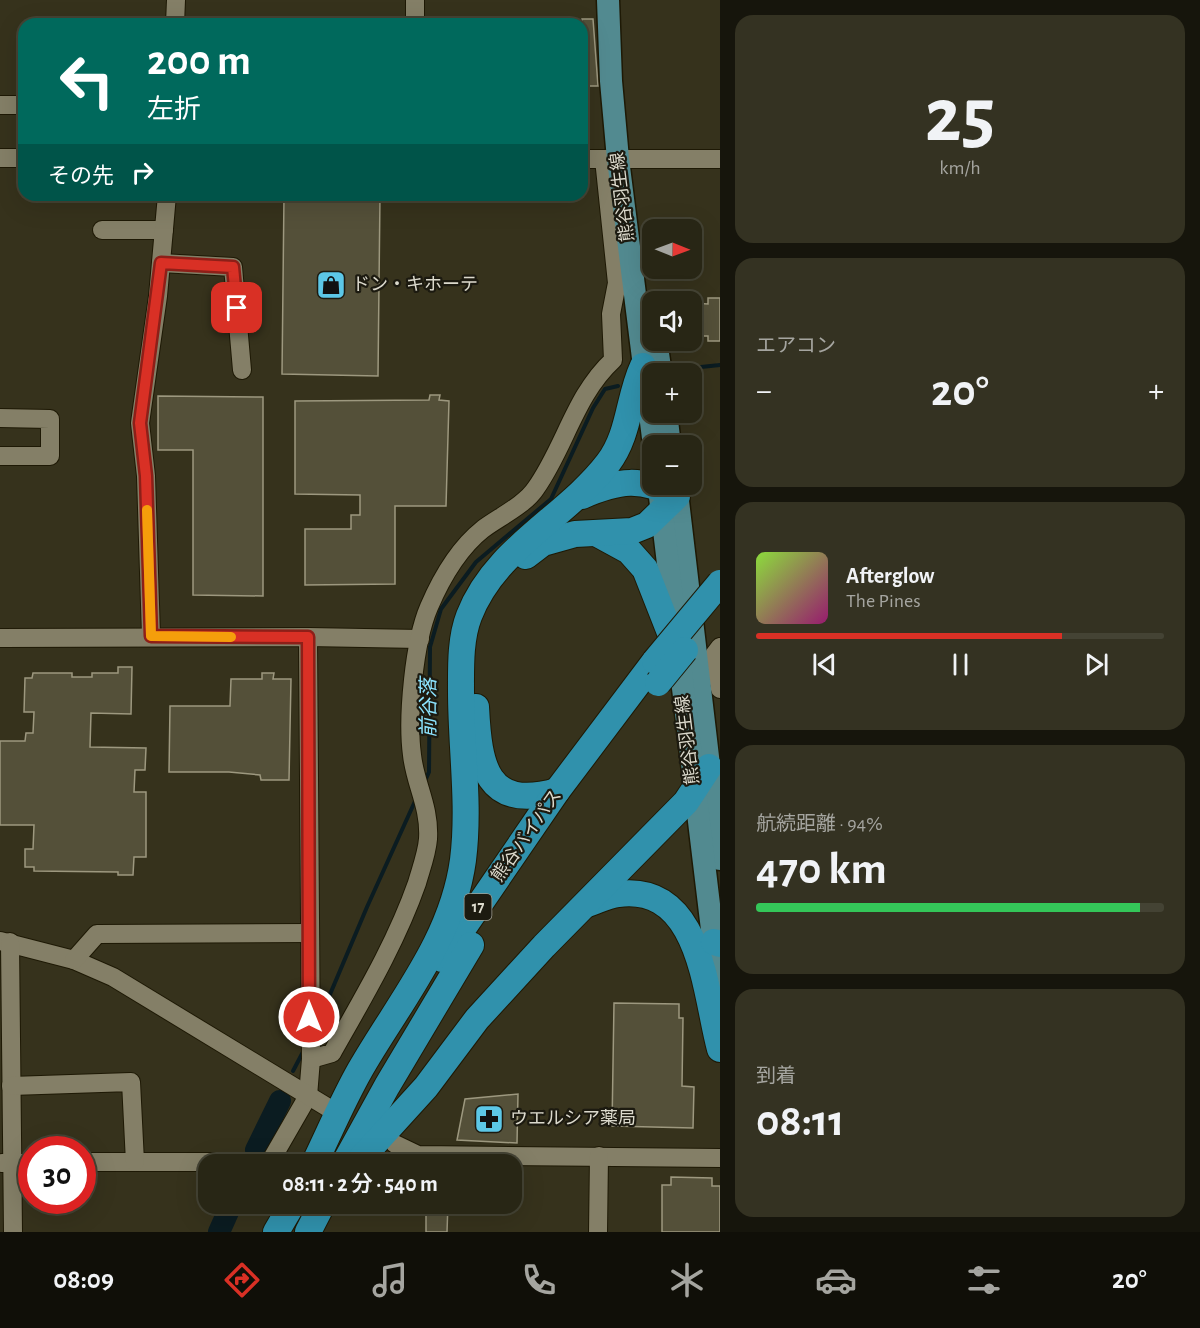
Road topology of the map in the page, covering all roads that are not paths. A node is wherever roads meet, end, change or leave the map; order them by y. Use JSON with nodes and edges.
{"nodes":[{"id":1,"x":176,"y":0,"type":"edge"},
{"id":2,"x":415,"y":0,"type":"edge"},
{"id":3,"x":608,"y":0,"type":"edge"},
{"id":4,"x":175,"y":18,"type":"edge"},
{"id":5,"x":415,"y":18,"type":"edge"},
{"id":6,"x":0,"y":105,"type":"edge"},
{"id":7,"x":18,"y":105,"type":"edge"},
{"id":8,"x":0,"y":158,"type":"edge"},
{"id":9,"x":18,"y":158,"type":"edge"},
{"id":10,"x":588,"y":159,"type":"edge"},
{"id":11,"x":617,"y":159,"type":"junction"},
{"id":12,"x":720,"y":159,"type":"edge"},
{"id":13,"x":166,"y":201,"type":"edge"},
{"id":14,"x":102,"y":230,"type":"dead end"},
{"id":15,"x":164,"y":230,"type":"junction"},
{"id":16,"x":161,"y":263,"type":"junction"},
{"id":17,"x":647,"y":291,"type":"edge"},
{"id":18,"x":651,"y":363,"type":"edge"},
{"id":19,"x":242,"y":370,"type":"dead end"},
{"id":20,"x":642,"y":379,"type":"edge"},
{"id":21,"x":0,"y":418,"type":"edge"},
{"id":22,"x":0,"y":456,"type":"edge"},
{"id":23,"x":642,"y":485,"type":"edge"},
{"id":24,"x":666,"y":495,"type":"edge"},
{"id":25,"x":667,"y":495,"type":"edge"},
{"id":26,"x":667,"y":495,"type":"edge"},
{"id":27,"x":577,"y":499,"type":"junction"},
{"id":28,"x":596,"y":533,"type":"junction"},
{"id":29,"x":720,"y":583,"type":"edge"},
{"id":30,"x":720,"y":609,"type":"edge"},
{"id":31,"x":151,"y":636,"type":"junction"},
{"id":32,"x":308,"y":637,"type":"junction"},
{"id":33,"x":0,"y":638,"type":"edge"},
{"id":34,"x":420,"y":639,"type":"junction"},
{"id":35,"x":720,"y":647,"type":"edge"},
{"id":36,"x":664,"y":666,"type":"junction"},
{"id":37,"x":720,"y":689,"type":"edge"},
{"id":38,"x":701,"y":777,"type":"junction"},
{"id":39,"x":557,"y":791,"type":"junction"},
{"id":40,"x":720,"y":860,"type":"edge"},
{"id":41,"x":587,"y":904,"type":"junction"},
{"id":42,"x":310,"y":933,"type":"junction"},
{"id":43,"x":5,"y":941,"type":"edge"},
{"id":44,"x":717,"y":943,"type":"edge"},
{"id":45,"x":74,"y":960,"type":"junction"},
{"id":46,"x":720,"y":996,"type":"edge"},
{"id":47,"x":720,"y":1049,"type":"edge"},
{"id":48,"x":311,"y":1059,"type":"junction"},
{"id":49,"x":11,"y":1086,"type":"junction"},
{"id":50,"x":308,"y":1096,"type":"junction"},
{"id":51,"x":327,"y":1107,"type":"dead end"},
{"id":52,"x":395,"y":1144,"type":"dead end"},
{"id":53,"x":320,"y":1154,"type":"edge"},
{"id":54,"x":321,"y":1154,"type":"edge"},
{"id":55,"x":351,"y":1154,"type":"edge"},
{"id":56,"x":365,"y":1154,"type":"edge"},
{"id":57,"x":599,"y":1156,"type":"junction"},
{"id":58,"x":720,"y":1158,"type":"edge"},
{"id":59,"x":96,"y":1162,"type":"edge"},
{"id":60,"x":135,"y":1162,"type":"junction"},
{"id":61,"x":6,"y":1163,"type":"edge"},
{"id":62,"x":287,"y":1214,"type":"edge"},
{"id":63,"x":318,"y":1214,"type":"edge"},
{"id":64,"x":13,"y":1232,"type":"edge"},
{"id":65,"x":276,"y":1232,"type":"edge"},
{"id":66,"x":309,"y":1232,"type":"edge"},
{"id":67,"x":598,"y":1232,"type":"edge"}],
"edges":[{"from":1,"to":4,"type":"street"},
{"from":2,"to":5,"type":"street"},
{"from":3,"to":11,"type":"main road","name":"熊谷羽生線"},
{"from":6,"to":7,"type":"street"},
{"from":8,"to":9,"type":"street"},
{"from":10,"to":11,"type":"street"},
{"from":11,"to":12,"type":"street"},
{"from":11,"to":17,"type":"main road","name":"熊谷羽生線"},
{"from":11,"to":18,"type":"main road","name":"熊谷羽生線"},
{"from":11,"to":34,"type":"street"},
{"from":13,"to":15,"type":"street"},
{"from":14,"to":15,"type":"street"},
{"from":15,"to":16,"type":"street"},
{"from":16,"to":19,"type":"street"},
{"from":16,"to":31,"type":"street"},
{"from":20,"to":27,"type":"highway"},
{"from":21,"to":22,"type":"street"},
{"from":23,"to":27,"type":"highway"},
{"from":24,"to":28,"type":"highway"},
{"from":25,"to":36,"type":"main road","name":"熊谷羽生線"},
{"from":26,"to":38,"type":"main road","name":"熊谷羽生線"},
{"from":27,"to":53,"type":"highway"},
{"from":28,"to":36,"type":"highway"},
{"from":28,"to":39,"type":"highway"},
{"from":29,"to":36,"type":"highway","name":"熊谷バイパス","number":"17","bridge":true},
{"from":30,"to":36,"type":"highway","name":"熊谷バイパス","number":"17","bridge":true},
{"from":31,"to":32,"type":"street"},
{"from":31,"to":33,"type":"street"},
{"from":32,"to":34,"type":"street"},
{"from":32,"to":42,"type":"street"},
{"from":34,"to":48,"type":"street"},
{"from":35,"to":37,"type":"street"},
{"from":36,"to":38,"type":"main road","name":"熊谷羽生線"},
{"from":36,"to":39,"type":"highway","name":"熊谷バイパス","number":"17"},
{"from":36,"to":55,"type":"highway","name":"熊谷バイパス","number":"17"},
{"from":38,"to":40,"type":"main road","name":"熊谷羽生線"},
{"from":38,"to":41,"type":"highway"},
{"from":38,"to":44,"type":"main road","name":"熊谷羽生線"},
{"from":39,"to":54,"type":"highway","name":"熊谷バイパス","number":"17"},
{"from":41,"to":47,"type":"highway"},
{"from":41,"to":56,"type":"highway"},
{"from":42,"to":45,"type":"street"},
{"from":42,"to":48,"type":"street"},
{"from":43,"to":45,"type":"street"},
{"from":43,"to":49,"type":"street"},
{"from":44,"to":46,"type":"main road","name":"熊谷羽生線"},
{"from":45,"to":50,"type":"street"},
{"from":48,"to":50,"type":"street"},
{"from":49,"to":60,"type":"street"},
{"from":49,"to":61,"type":"street"},
{"from":50,"to":51,"type":"street"},
{"from":50,"to":60,"type":"street"},
{"from":52,"to":57,"type":"street"},
{"from":57,"to":58,"type":"street"},
{"from":57,"to":67,"type":"street"},
{"from":59,"to":60,"type":"street"},
{"from":61,"to":64,"type":"street"},
{"from":62,"to":65,"type":"highway"},
{"from":63,"to":66,"type":"highway"}]}
